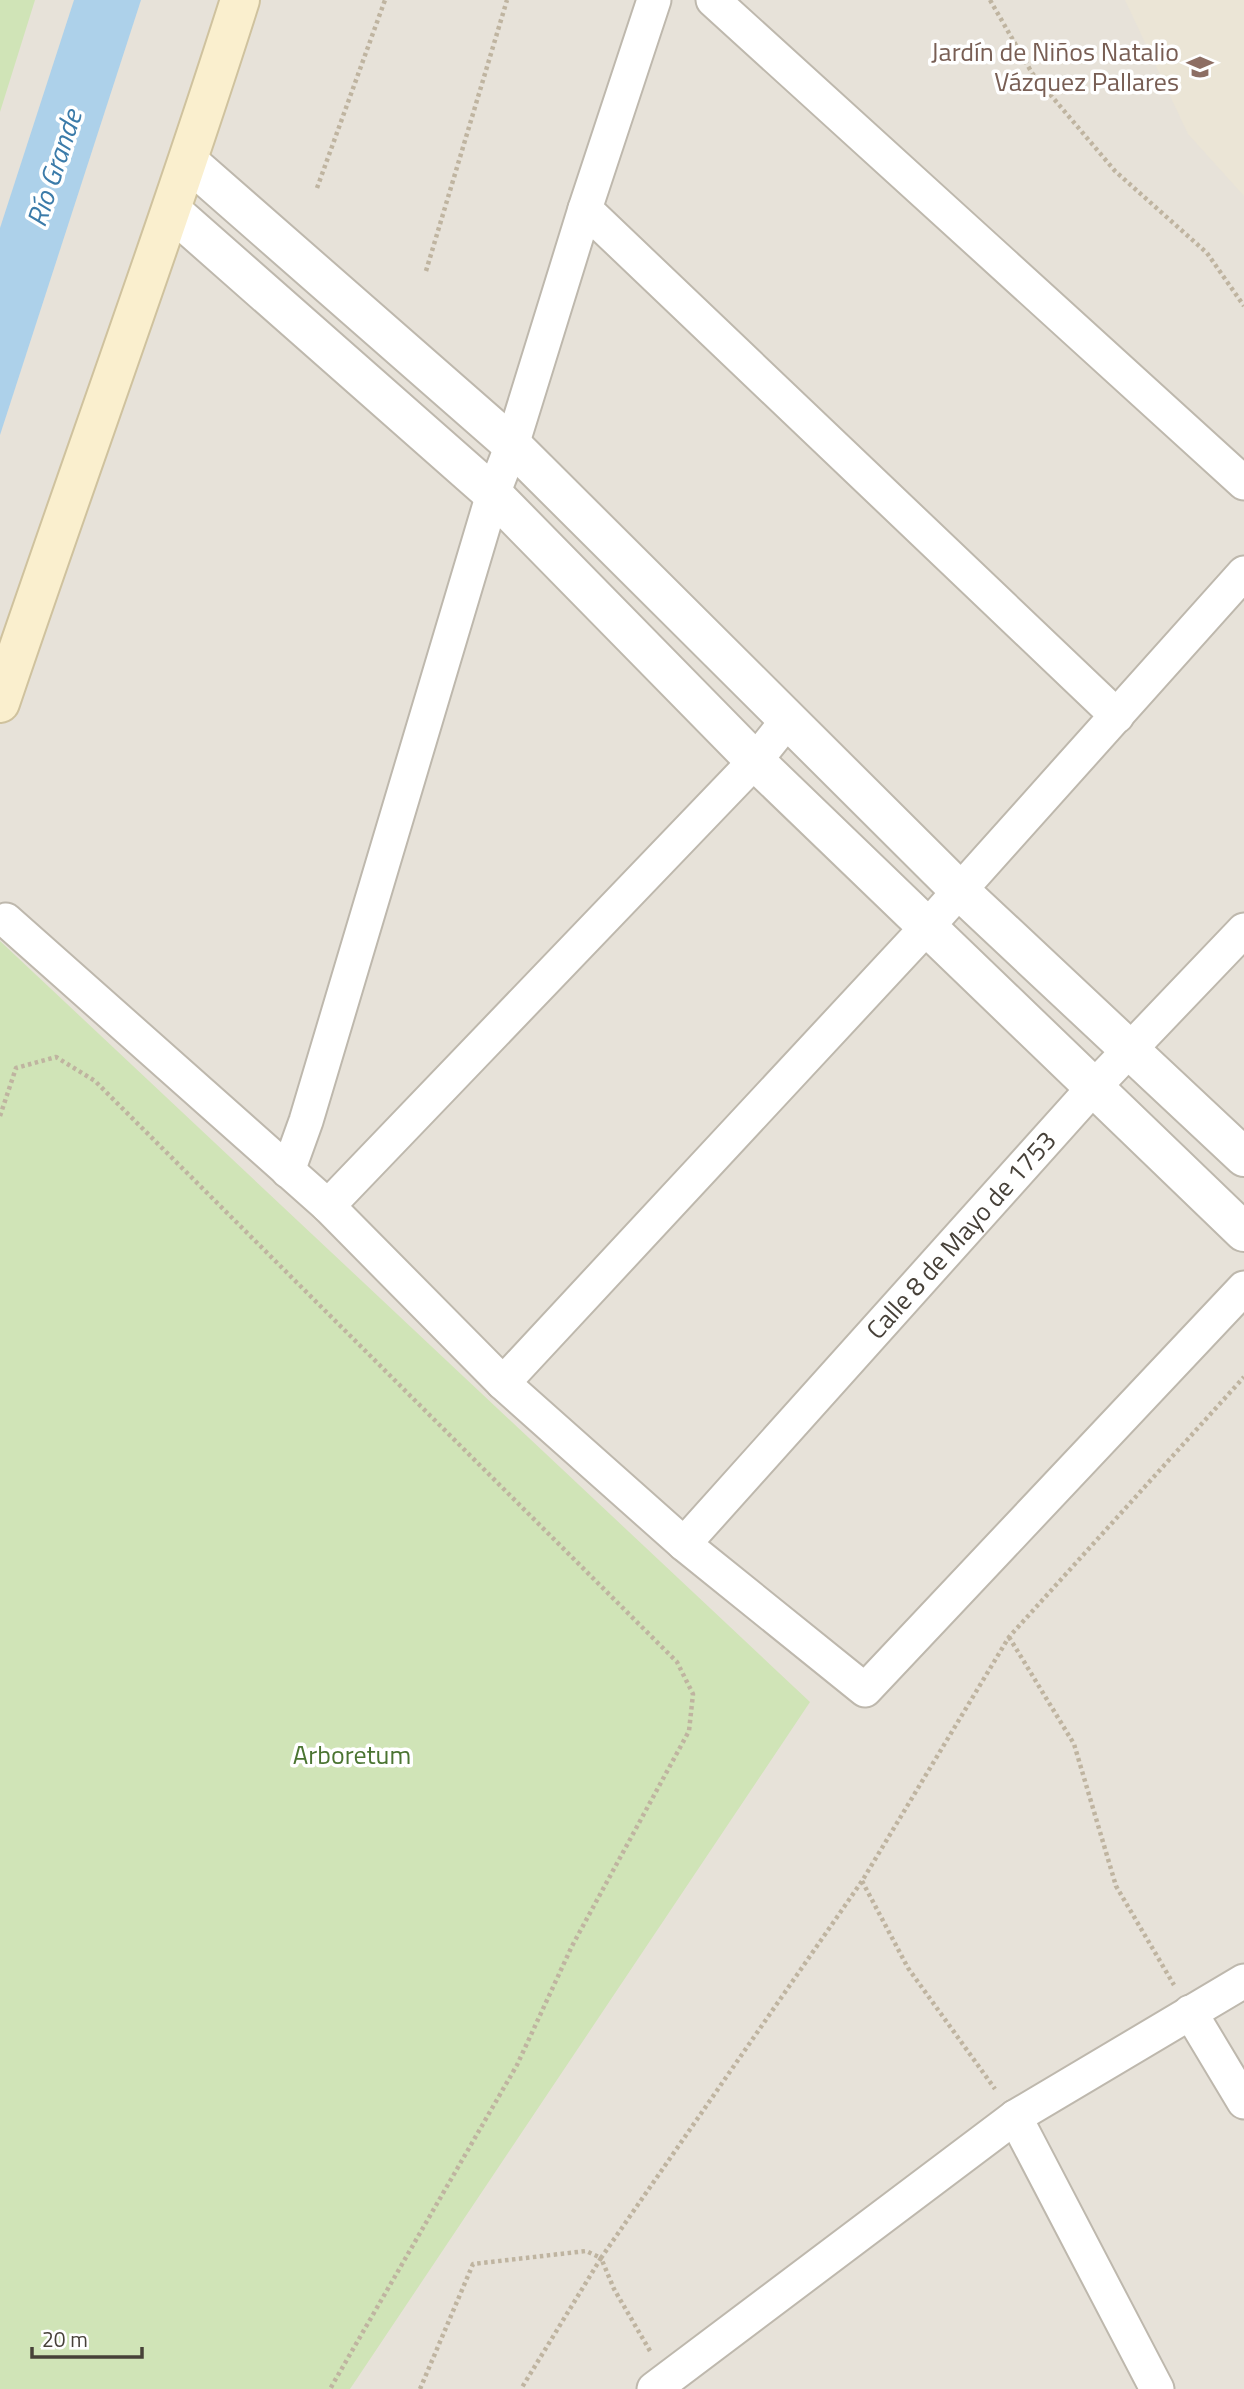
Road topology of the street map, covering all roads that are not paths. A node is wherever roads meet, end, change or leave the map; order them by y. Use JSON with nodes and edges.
{"nodes":[{"id":1,"x":240,"y":0,"type":"edge"},
{"id":2,"x":654,"y":0,"type":"edge"},
{"id":3,"x":713,"y":0,"type":"edge"},
{"id":4,"x":188,"y":162,"type":"junction"},
{"id":5,"x":229,"y":194,"type":"junction"},
{"id":6,"x":585,"y":209,"type":"junction"},
{"id":7,"x":172,"y":211,"type":"junction"},
{"id":8,"x":209,"y":243,"type":"junction"},
{"id":9,"x":512,"y":444,"type":"junction"},
{"id":10,"x":1244,"y":483,"type":"edge"},
{"id":11,"x":493,"y":494,"type":"junction"},
{"id":12,"x":1244,"y":573,"type":"edge"},
{"id":13,"x":0,"y":704,"type":"edge"},
{"id":14,"x":1117,"y":716,"type":"junction"},
{"id":15,"x":788,"y":721,"type":"junction"},
{"id":16,"x":754,"y":761,"type":"junction"},
{"id":17,"x":959,"y":890,"type":"junction"},
{"id":18,"x":6,"y":919,"type":"dead end"},
{"id":19,"x":927,"y":927,"type":"junction"},
{"id":20,"x":1244,"y":930,"type":"edge"},
{"id":21,"x":1130,"y":1049,"type":"junction"},
{"id":22,"x":1094,"y":1087,"type":"junction"},
{"id":23,"x":1244,"y":1157,"type":"edge"},
{"id":24,"x":288,"y":1171,"type":"junction"},
{"id":25,"x":328,"y":1206,"type":"junction"},
{"id":26,"x":1244,"y":1232,"type":"edge"},
{"id":27,"x":1244,"y":1288,"type":"edge"},
{"id":28,"x":503,"y":1383,"type":"junction"},
{"id":29,"x":684,"y":1544,"type":"junction"},
{"id":30,"x":1244,"y":1981,"type":"edge"},
{"id":31,"x":1190,"y":2012,"type":"junction"},
{"id":32,"x":1244,"y":2102,"type":"edge"},
{"id":33,"x":1015,"y":2117,"type":"junction"},
{"id":34,"x":663,"y":2386,"type":"edge"},
{"id":35,"x":1157,"y":2389,"type":"edge"}],
"edges":[{"from":1,"to":4,"type":"main road"},
{"from":2,"to":6,"type":"street"},
{"from":3,"to":10,"type":"street"},
{"from":4,"to":5,"type":"street"},
{"from":4,"to":7,"type":"main road"},
{"from":5,"to":8,"type":"street"},
{"from":5,"to":9,"type":"street"},
{"from":6,"to":9,"type":"street"},
{"from":6,"to":14,"type":"street"},
{"from":7,"to":8,"type":"street"},
{"from":7,"to":13,"type":"main road"},
{"from":8,"to":11,"type":"street"},
{"from":9,"to":11,"type":"street"},
{"from":9,"to":15,"type":"street"},
{"from":11,"to":16,"type":"street"},
{"from":11,"to":24,"type":"street"},
{"from":12,"to":14,"type":"street"},
{"from":14,"to":17,"type":"street"},
{"from":15,"to":16,"type":"street"},
{"from":15,"to":17,"type":"street"},
{"from":16,"to":19,"type":"street"},
{"from":16,"to":25,"type":"street"},
{"from":17,"to":19,"type":"street"},
{"from":17,"to":21,"type":"street"},
{"from":18,"to":24,"type":"street"},
{"from":19,"to":22,"type":"street"},
{"from":19,"to":28,"type":"street"},
{"from":20,"to":21,"type":"street","name":"Calle 8 de Mayo de 1753"},
{"from":21,"to":22,"type":"street","name":"Calle 8 de Mayo de 1753"},
{"from":21,"to":23,"type":"street"},
{"from":22,"to":26,"type":"street"},
{"from":22,"to":29,"type":"street","name":"Calle 8 de Mayo de 1753"},
{"from":24,"to":25,"type":"street"},
{"from":25,"to":28,"type":"street"},
{"from":27,"to":29,"type":"street"},
{"from":28,"to":29,"type":"street"},
{"from":30,"to":31,"type":"street"},
{"from":31,"to":32,"type":"street"},
{"from":31,"to":33,"type":"street"},
{"from":33,"to":34,"type":"street"},
{"from":33,"to":35,"type":"street"}]}
